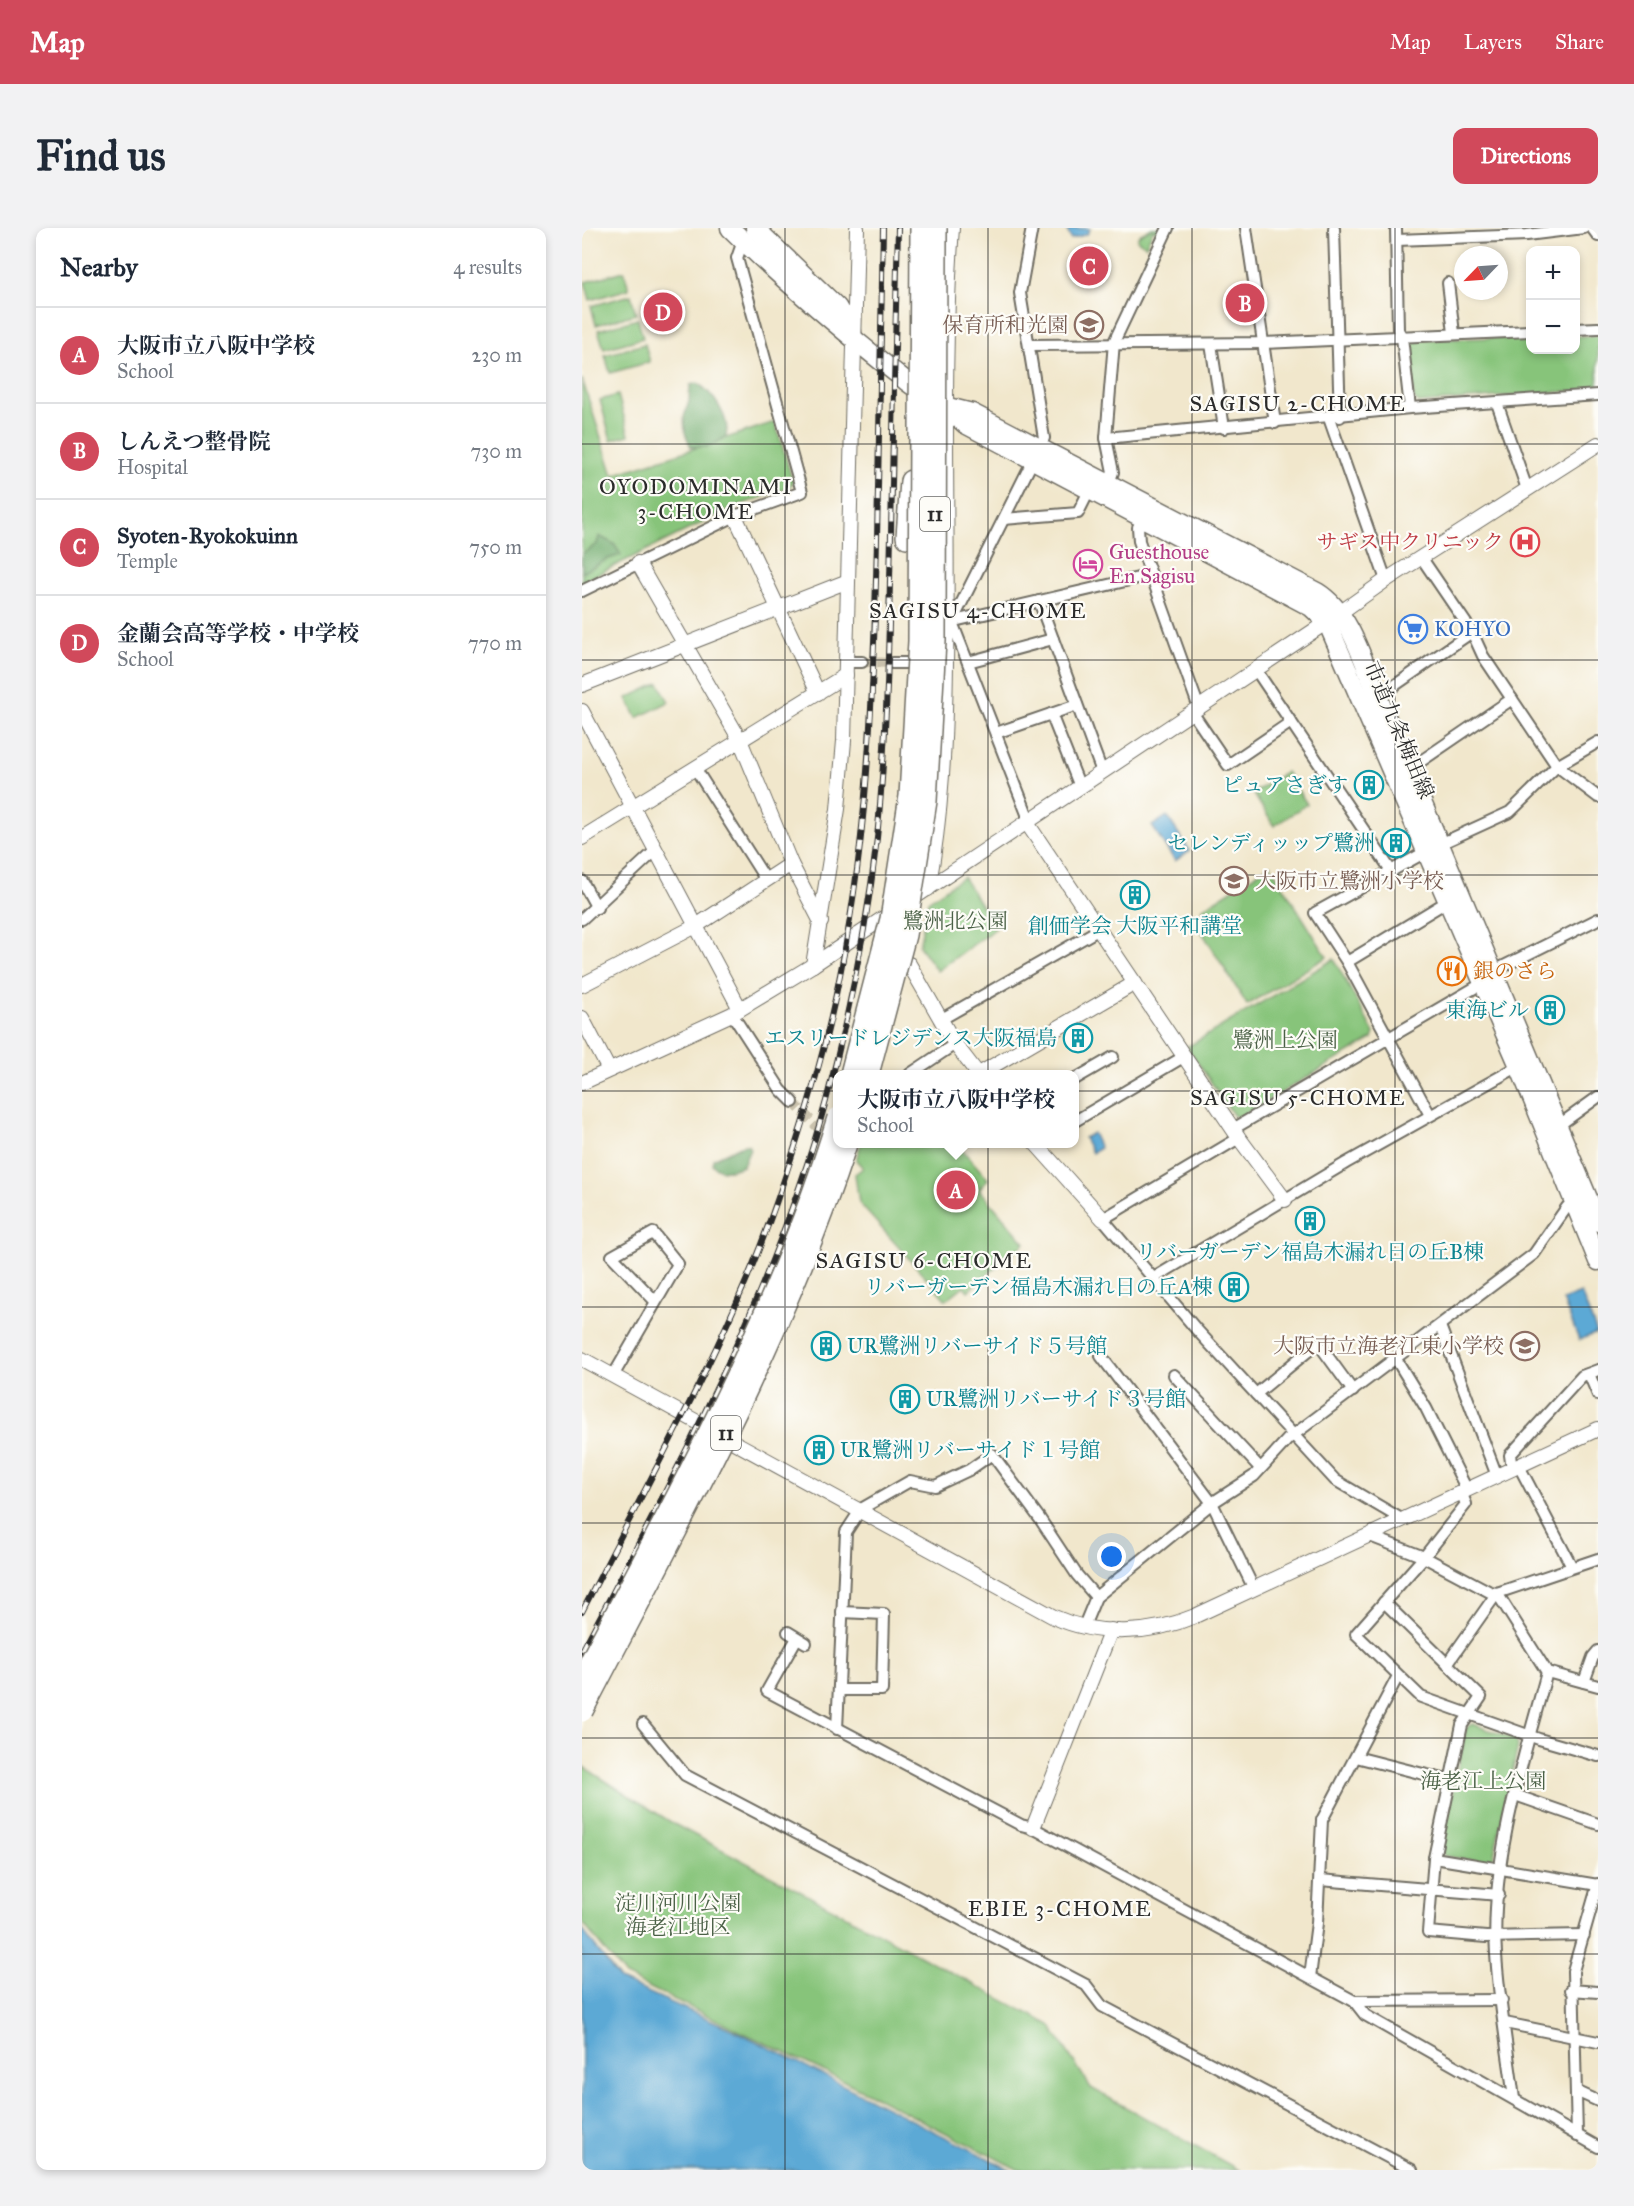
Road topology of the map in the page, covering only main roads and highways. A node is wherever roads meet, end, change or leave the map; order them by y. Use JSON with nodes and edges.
{"nodes":[{"id":1,"x":937,"y":230,"type":"edge"},
{"id":2,"x":742,"y":232,"type":"edge"},
{"id":3,"x":918,"y":390,"type":"junction"},
{"id":4,"x":1036,"y":454,"type":"junction"},
{"id":5,"x":948,"y":476,"type":"road end"},
{"id":6,"x":907,"y":537,"type":"junction"},
{"id":7,"x":1334,"y":617,"type":"junction"},
{"id":8,"x":1434,"y":848,"type":"junction"},
{"id":9,"x":876,"y":976,"type":"junction"},
{"id":10,"x":1488,"y":977,"type":"junction"},
{"id":11,"x":852,"y":1070,"type":"edge"},
{"id":12,"x":869,"y":1070,"type":"edge"},
{"id":13,"x":832,"y":1124,"type":"edge"},
{"id":14,"x":1552,"y":1129,"type":"junction"},
{"id":15,"x":844,"y":1148,"type":"edge"},
{"id":16,"x":1598,"y":1222,"type":"edge"},
{"id":17,"x":1598,"y":1261,"type":"edge"},
{"id":18,"x":582,"y":1678,"type":"edge"},
{"id":19,"x":582,"y":1711,"type":"edge"}],
"edges":[{"from":1,"to":9,"type":"highway","number":"11","bridge":true},
{"from":1,"to":12,"type":"highway","number":"11","bridge":true},
{"from":2,"to":3,"type":"main road","name":"市道九条梅田線"},
{"from":3,"to":4,"type":"main road","name":"市道九条梅田線"},
{"from":3,"to":6,"type":"highway","number":"11"},
{"from":4,"to":7,"type":"main road","name":"市道九条梅田線"},
{"from":4,"to":7,"type":"main road","name":"市道九条梅田線"},
{"from":5,"to":6,"type":"highway"},
{"from":6,"to":9,"type":"highway","number":"11","bridge":true},
{"from":7,"to":8,"type":"main road","name":"市道九条梅田線"},
{"from":7,"to":8,"type":"main road","name":"市道九条梅田線"},
{"from":8,"to":10,"type":"main road","name":"市道九条梅田線"},
{"from":8,"to":10,"type":"main road","name":"市道九条梅田線"},
{"from":9,"to":11,"type":"highway","number":"11","bridge":true},
{"from":10,"to":14,"type":"main road","name":"市道九条梅田線"},
{"from":10,"to":14,"type":"main road","name":"市道九条梅田線"},
{"from":13,"to":18,"type":"highway","number":"11","bridge":true},
{"from":14,"to":16,"type":"main road","name":"市道九条梅田線"},
{"from":14,"to":17,"type":"main road","name":"市道九条梅田線"},
{"from":15,"to":19,"type":"highway","number":"11","bridge":true}]}
